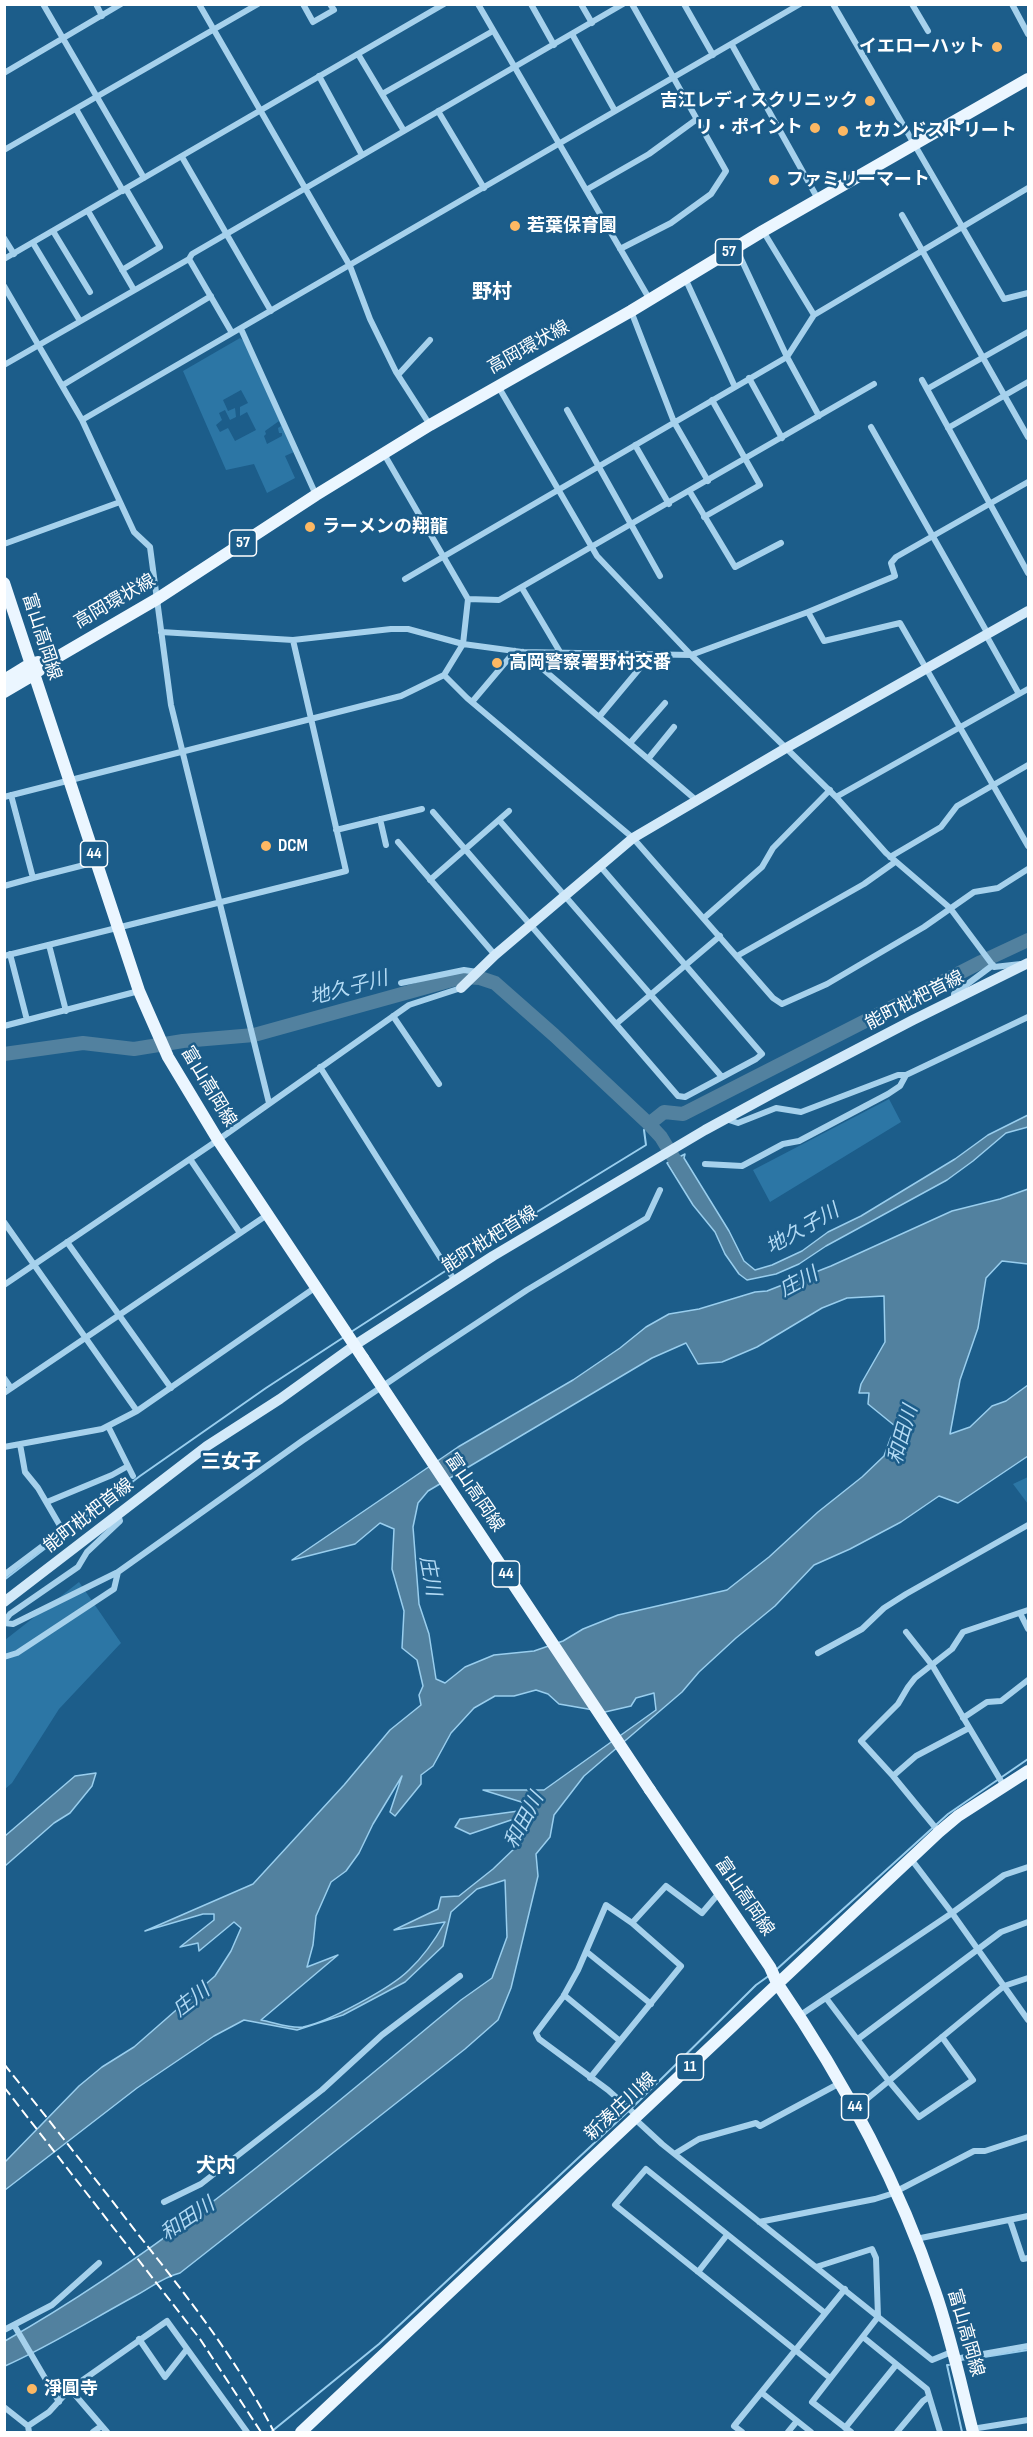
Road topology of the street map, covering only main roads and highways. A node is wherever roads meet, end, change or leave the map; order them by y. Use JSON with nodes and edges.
{"nodes":[{"id":1,"x":1029,"y":79,"type":"edge"},
{"id":2,"x":4,"y":583,"type":"edge"},
{"id":3,"x":1029,"y":611,"type":"edge"},
{"id":4,"x":32,"y":669,"type":"junction"},
{"id":5,"x":4,"y":680,"type":"edge"},
{"id":6,"x":4,"y":692,"type":"edge"},
{"id":7,"x":1029,"y":963,"type":"edge"},
{"id":8,"x":461,"y":988,"type":"road end"},
{"id":9,"x":351,"y":1338,"type":"junction"},
{"id":10,"x":4,"y":1602,"type":"edge"},
{"id":11,"x":1029,"y":1771,"type":"edge"},
{"id":12,"x":777,"y":1983,"type":"junction"},
{"id":13,"x":972,"y":2431,"type":"edge"},
{"id":14,"x":301,"y":2433,"type":"edge"}],
"edges":[{"from":1,"to":4,"type":"main road","name":"高岡環状線","number":"57"},
{"from":2,"to":4,"type":"main road","name":"富山高岡線","number":"44"},
{"from":3,"to":8,"type":"main road"},
{"from":4,"to":5,"type":"main road","name":"高岡環状線","number":"57"},
{"from":4,"to":6,"type":"main road","name":"高岡環状線","number":"57"},
{"from":4,"to":9,"type":"main road","name":"富山高岡線","number":"44"},
{"from":7,"to":9,"type":"main road","name":"能町枇杷首線"},
{"from":9,"to":10,"type":"main road","name":"能町枇杷首線"},
{"from":9,"to":12,"type":"main road","name":"富山高岡線","number":"44","bridge":true},
{"from":11,"to":12,"type":"main road","name":"新湊庄川線","number":"11"},
{"from":12,"to":13,"type":"main road","name":"富山高岡線","number":"44"},
{"from":12,"to":14,"type":"main road","name":"新湊庄川線","number":"11"}]}
